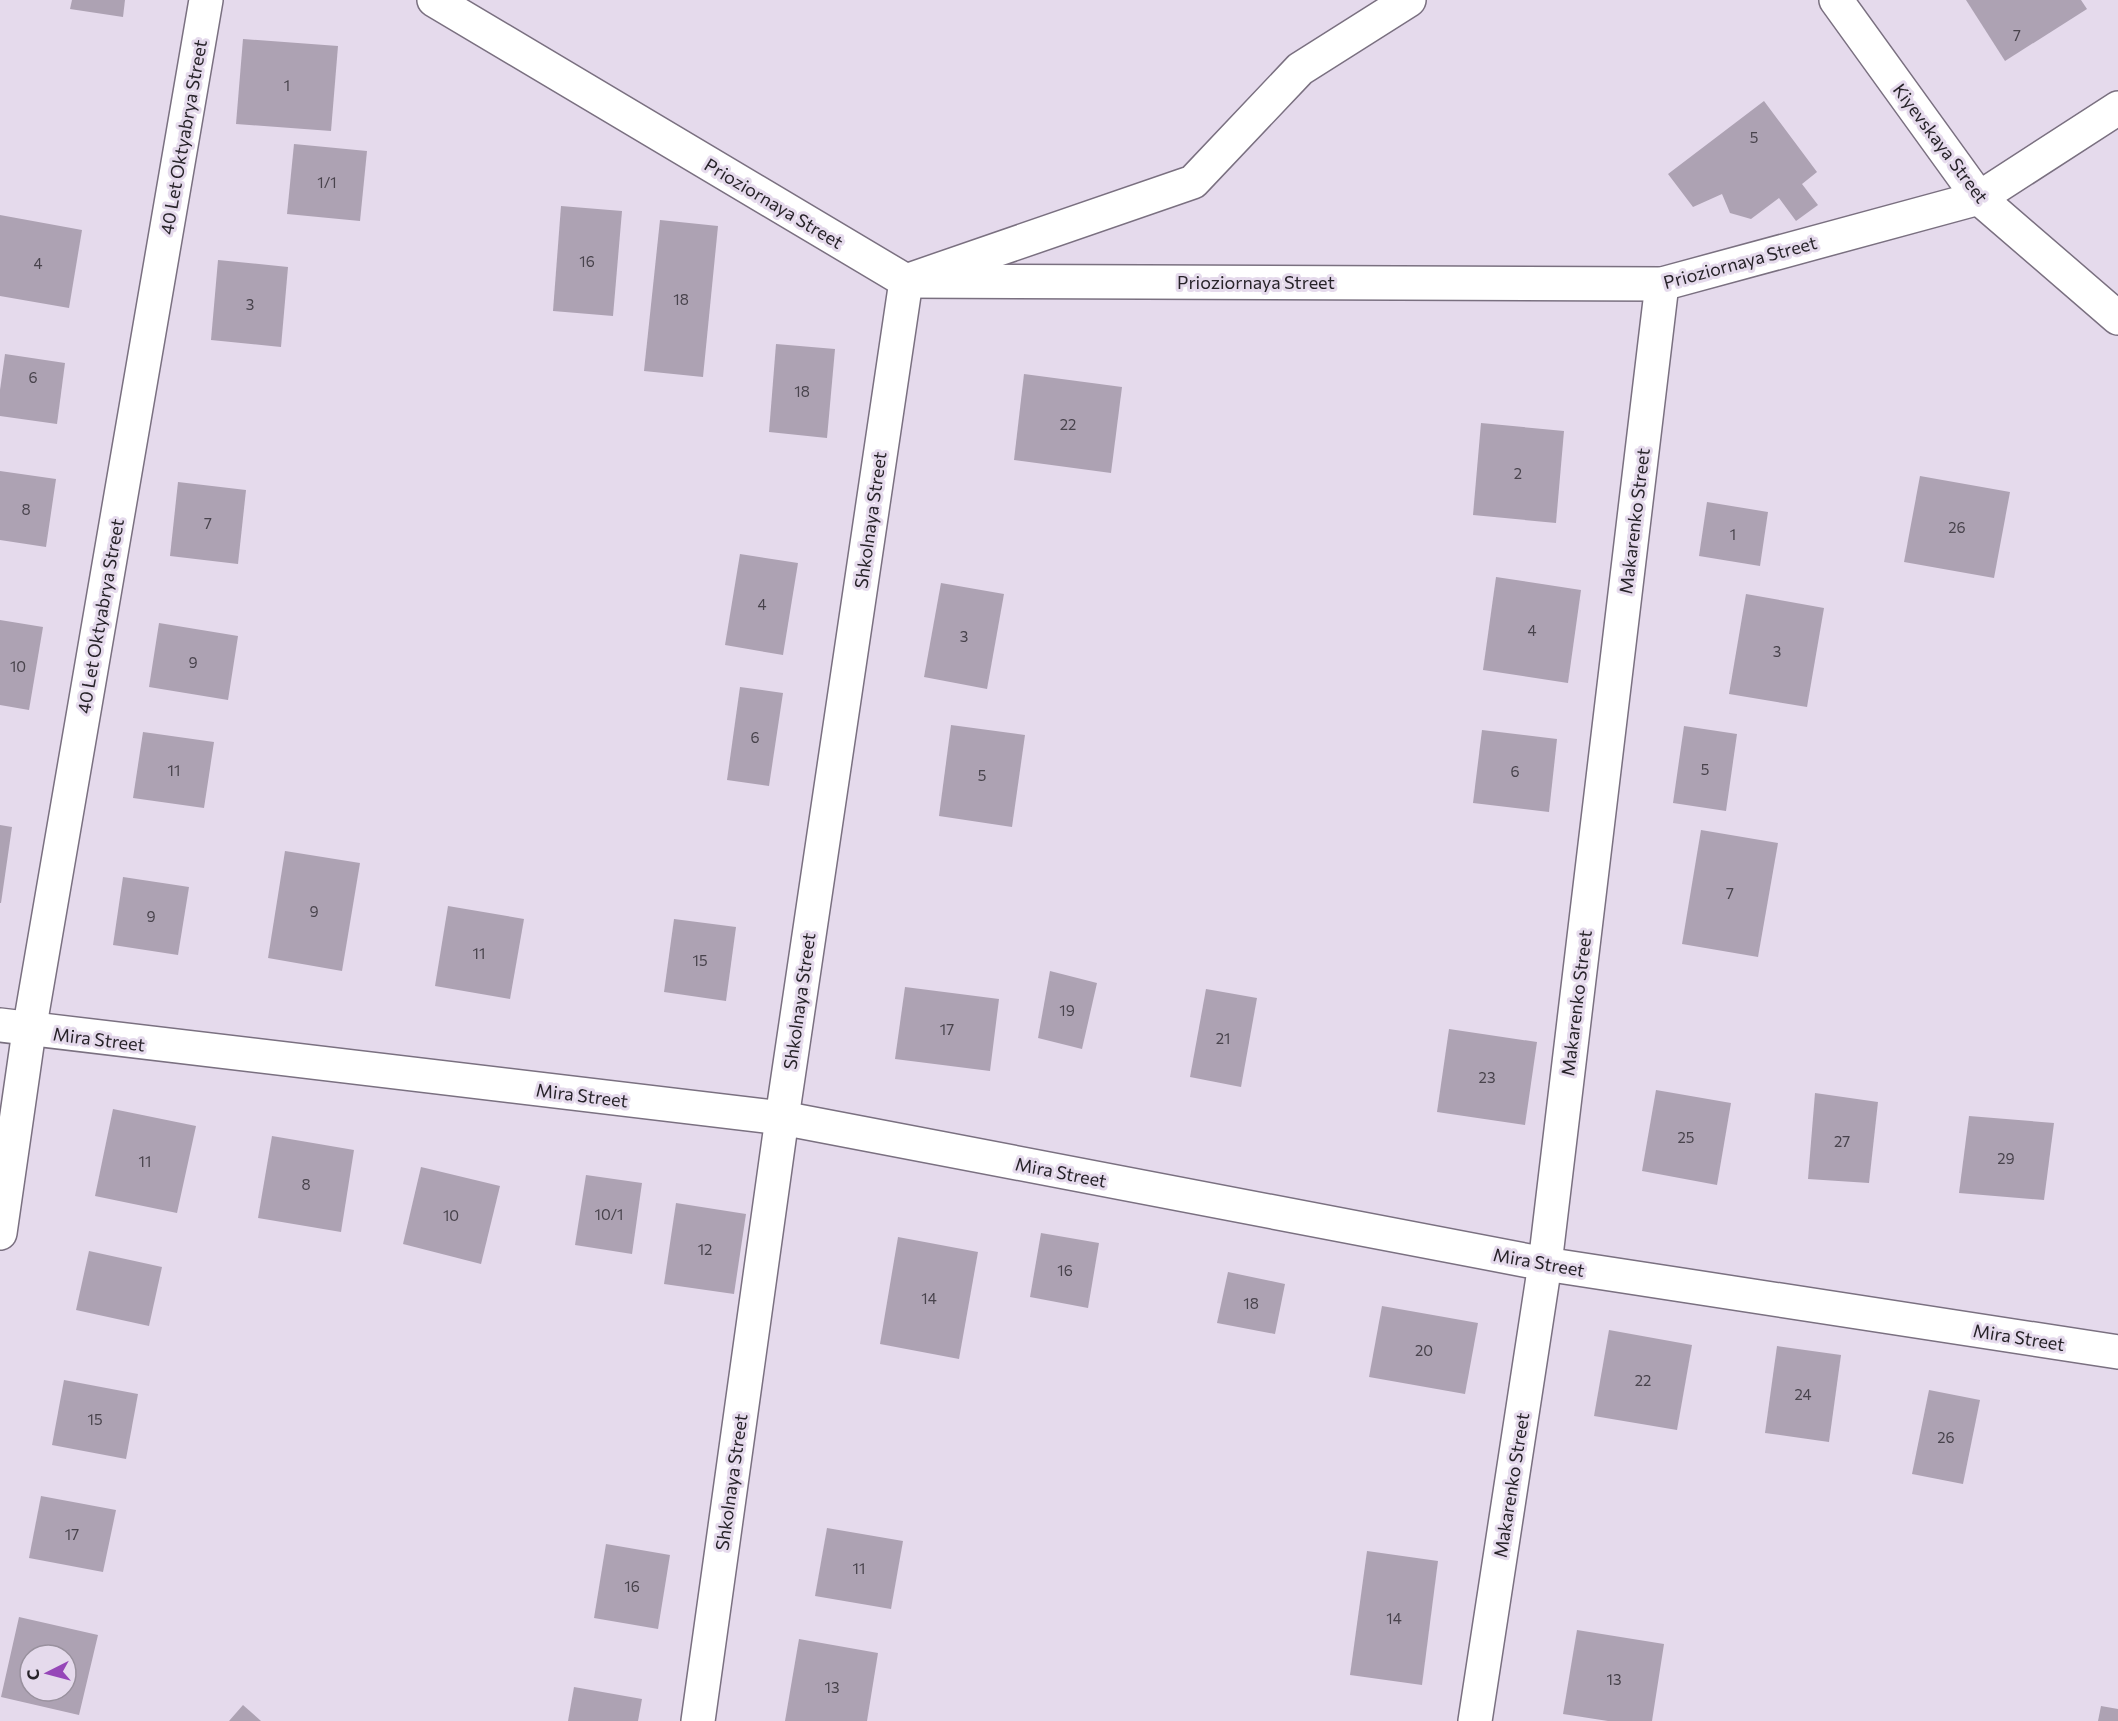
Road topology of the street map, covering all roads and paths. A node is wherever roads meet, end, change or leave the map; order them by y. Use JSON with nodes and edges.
{"nodes":[{"id":1,"x":206,"y":0,"type":"edge"},
{"id":2,"x":434,"y":0,"type":"edge"},
{"id":3,"x":1409,"y":0,"type":"edge"},
{"id":4,"x":1836,"y":0,"type":"edge"},
{"id":5,"x":2118,"y":108,"type":"edge"},
{"id":6,"x":1979,"y":198,"type":"junction"},
{"id":7,"x":906,"y":281,"type":"junction"},
{"id":8,"x":1662,"y":284,"type":"junction"},
{"id":9,"x":2118,"y":318,"type":"edge"},
{"id":10,"x":15,"y":1028,"type":"edge"},
{"id":11,"x":782,"y":1118,"type":"junction"},
{"id":12,"x":0,"y":1233,"type":"edge"},
{"id":13,"x":1545,"y":1264,"type":"junction"},
{"id":14,"x":2118,"y":1352,"type":"edge"},
{"id":15,"x":698,"y":1721,"type":"edge"},
{"id":16,"x":1475,"y":1721,"type":"edge"}],
"edges":[{"from":1,"to":10,"type":"street","name":"40 Let Oktyabrya Street"},
{"from":2,"to":7,"type":"street","name":"Prioziornaya Street"},
{"from":3,"to":7,"type":"street"},
{"from":4,"to":6,"type":"street","name":"Kiyevskaya Street"},
{"from":5,"to":6,"type":"street","name":"Prioziornaya Street"},
{"from":6,"to":8,"type":"street","name":"Prioziornaya Street"},
{"from":6,"to":9,"type":"street","name":"Kiyevskaya Street"},
{"from":7,"to":8,"type":"street","name":"Prioziornaya Street"},
{"from":7,"to":11,"type":"street","name":"Shkolnaya Street"},
{"from":8,"to":13,"type":"street","name":"Makarenko Street"},
{"from":10,"to":11,"type":"street","name":"Mira Street"},
{"from":10,"to":12,"type":"street","name":"40 Let Oktyabrya Street"},
{"from":11,"to":13,"type":"street","name":"Mira Street"},
{"from":11,"to":15,"type":"street","name":"Shkolnaya Street"},
{"from":13,"to":14,"type":"street","name":"Mira Street"},
{"from":13,"to":16,"type":"street","name":"Makarenko Street"}]}
